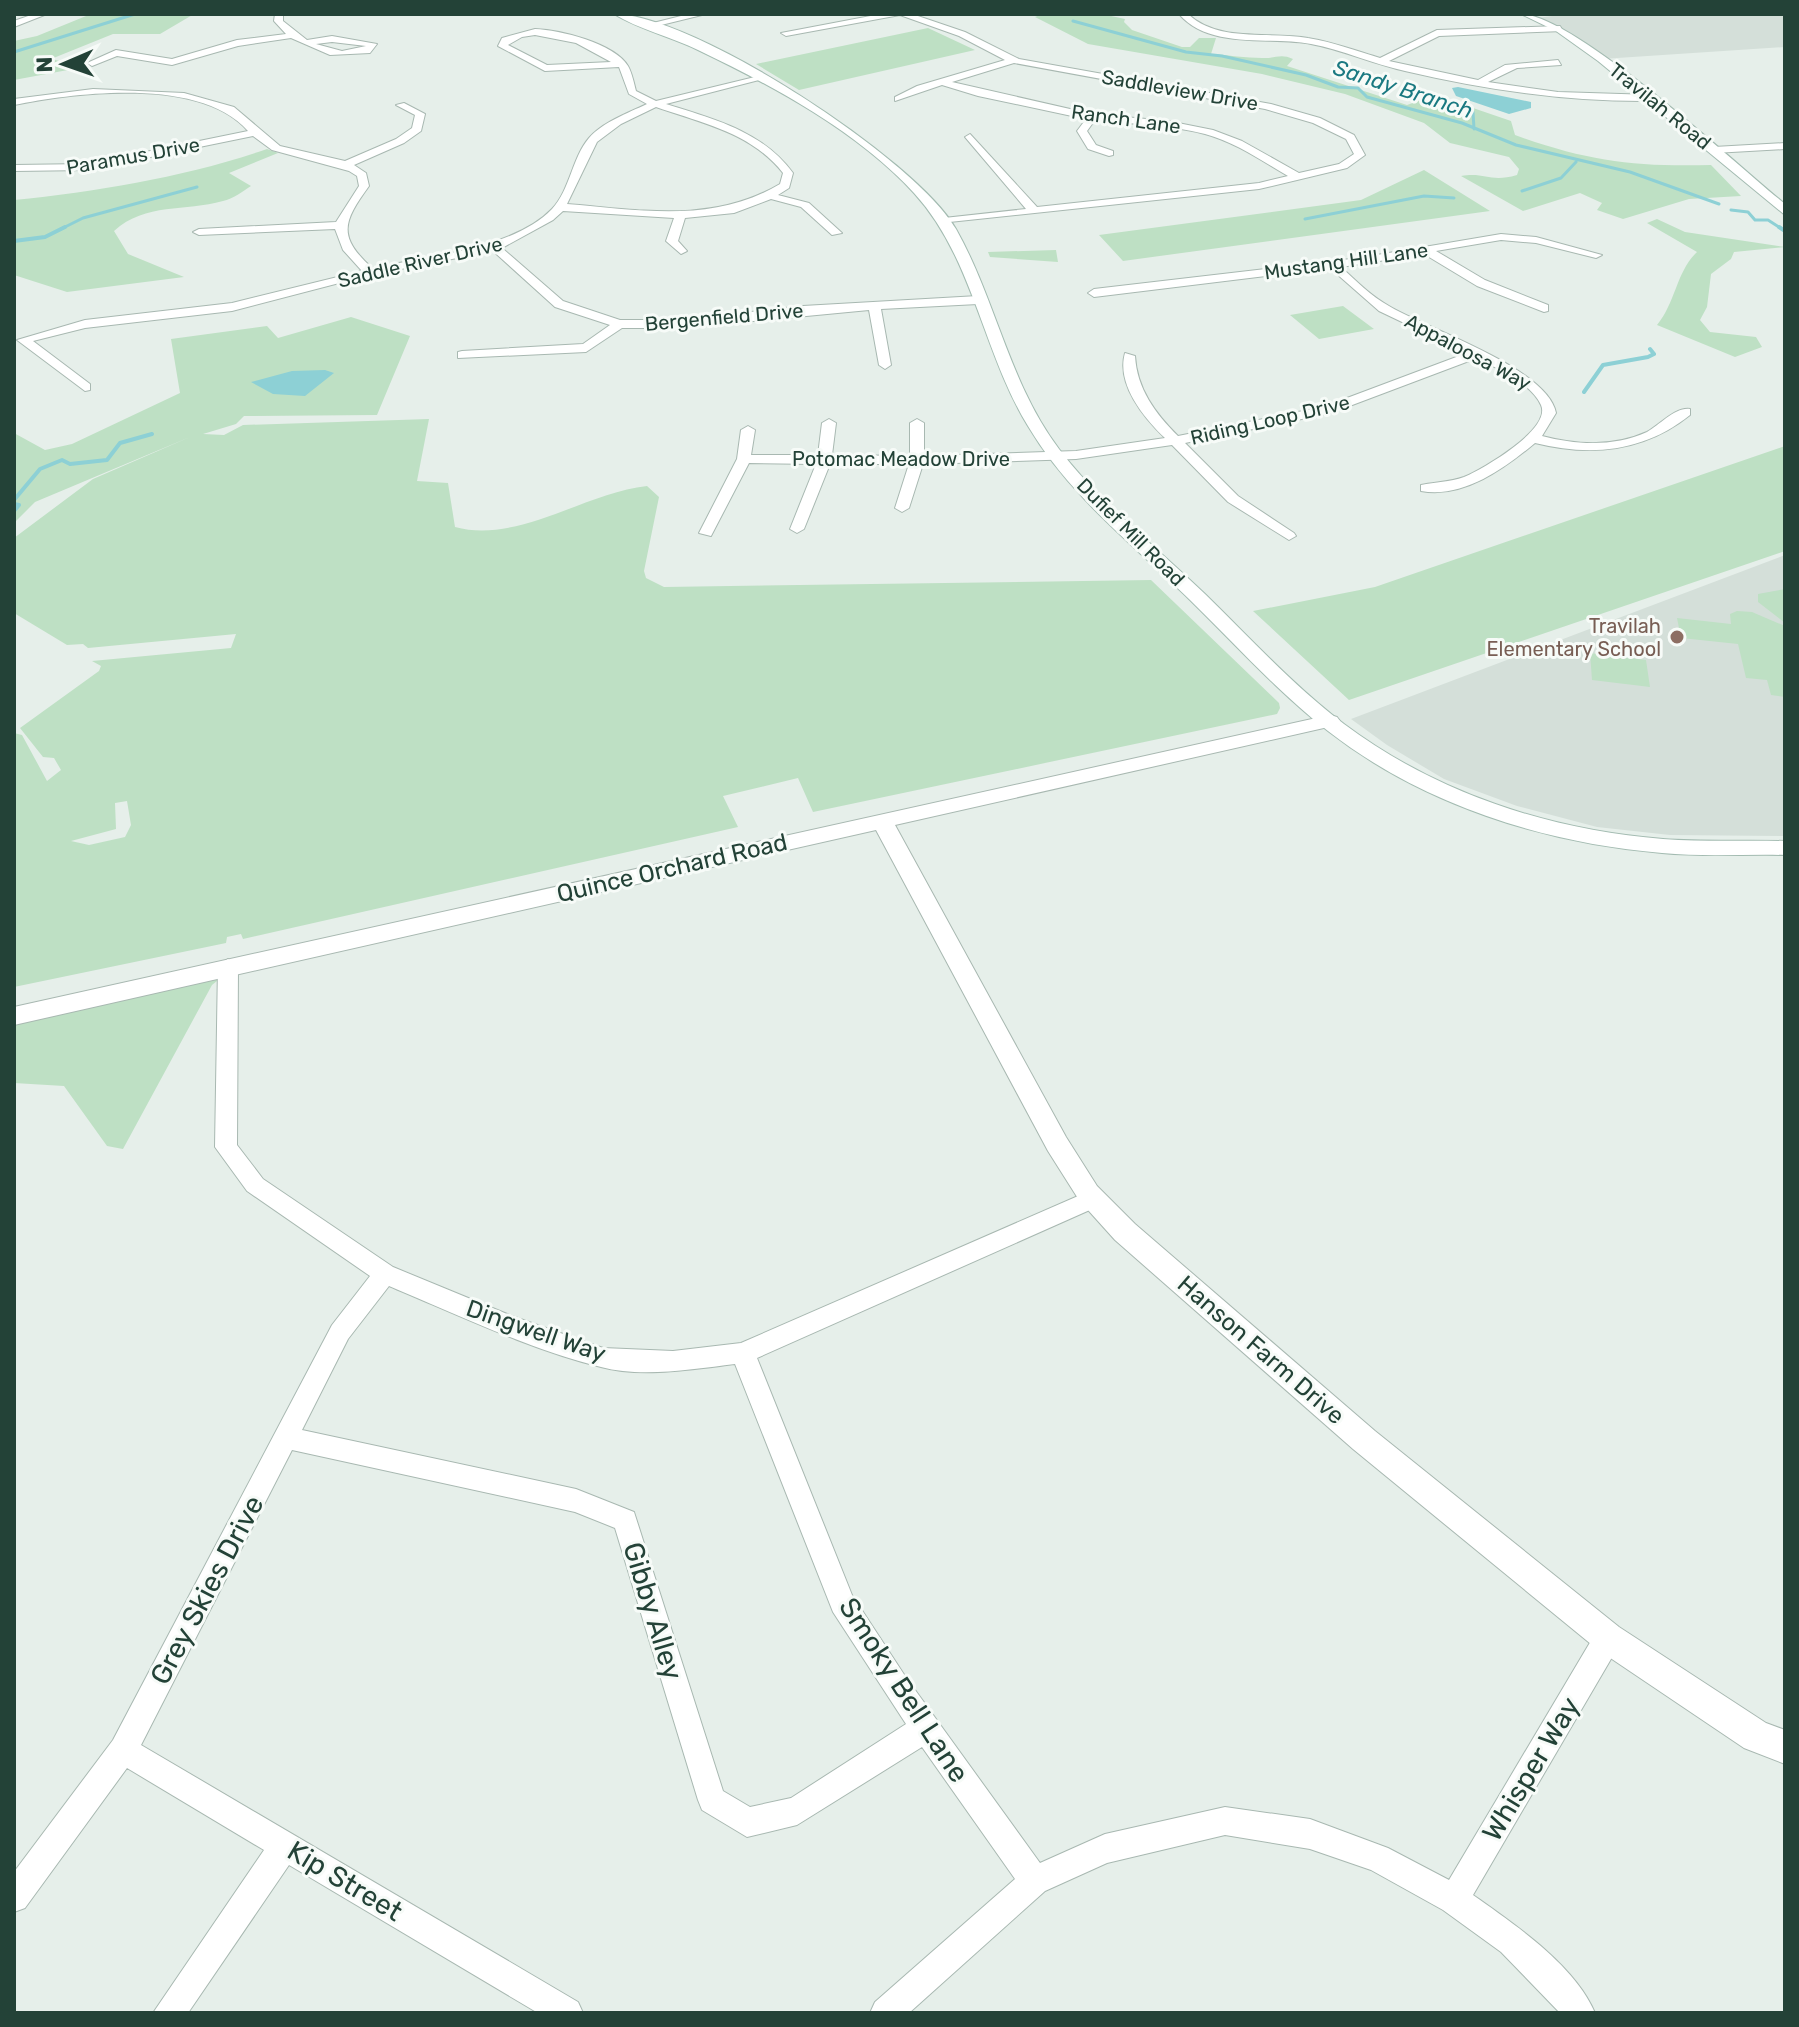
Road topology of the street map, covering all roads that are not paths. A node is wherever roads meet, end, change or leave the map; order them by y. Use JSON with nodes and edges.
{"nodes":[{"id":1,"x":43,"y":14,"type":"edge"},
{"id":2,"x":279,"y":14,"type":"edge"},
{"id":3,"x":619,"y":14,"type":"edge"},
{"id":4,"x":702,"y":14,"type":"edge"},
{"id":5,"x":897,"y":14,"type":"edge"},
{"id":6,"x":904,"y":14,"type":"edge"},
{"id":7,"x":1183,"y":14,"type":"edge"},
{"id":8,"x":1526,"y":14,"type":"edge"},
{"id":9,"x":14,"y":24,"type":"edge"},
{"id":10,"x":653,"y":24,"type":"junction"},
{"id":11,"x":1560,"y":29,"type":"junction"},
{"id":12,"x":786,"y":33,"type":"dead end"},
{"id":13,"x":289,"y":36,"type":"junction"},
{"id":14,"x":307,"y":43,"type":"junction"},
{"id":15,"x":1015,"y":60,"type":"junction"},
{"id":16,"x":1382,"y":61,"type":"junction"},
{"id":17,"x":92,"y":63,"type":"dead end"},
{"id":18,"x":1558,"y":63,"type":"dead end"},
{"id":19,"x":621,"y":64,"type":"junction"},
{"id":20,"x":756,"y":78,"type":"junction"},
{"id":21,"x":943,"y":82,"type":"junction"},
{"id":22,"x":1481,"y":83,"type":"junction"},
{"id":23,"x":1652,"y":98,"type":"junction"},
{"id":24,"x":898,"y":99,"type":"dead end"},
{"id":25,"x":14,"y":102,"type":"edge"},
{"id":26,"x":655,"y":104,"type":"junction"},
{"id":27,"x":401,"y":105,"type":"dead end"},
{"id":28,"x":1092,"y":117,"type":"junction"},
{"id":29,"x":252,"y":133,"type":"junction"},
{"id":30,"x":970,"y":137,"type":"dead end"},
{"id":31,"x":1785,"y":146,"type":"edge"},
{"id":32,"x":1714,"y":150,"type":"junction"},
{"id":33,"x":1109,"y":153,"type":"dead end"},
{"id":34,"x":345,"y":165,"type":"junction"},
{"id":35,"x":14,"y":168,"type":"edge"},
{"id":36,"x":1300,"y":178,"type":"junction"},
{"id":37,"x":771,"y":196,"type":"junction"},
{"id":38,"x":560,"y":207,"type":"junction"},
{"id":39,"x":1034,"y":211,"type":"junction"},
{"id":40,"x":1785,"y":211,"type":"edge"},
{"id":41,"x":681,"y":213,"type":"junction"},
{"id":42,"x":944,"y":221,"type":"junction"},
{"id":43,"x":340,"y":225,"type":"junction"},
{"id":44,"x":199,"y":232,"type":"dead end"},
{"id":45,"x":836,"y":233,"type":"dead end"},
{"id":46,"x":495,"y":247,"type":"junction"},
{"id":47,"x":1426,"y":250,"type":"junction"},
{"id":48,"x":681,"y":251,"type":"dead end"},
{"id":49,"x":1596,"y":255,"type":"dead end"},
{"id":50,"x":1332,"y":264,"type":"junction"},
{"id":51,"x":370,"y":272,"type":"junction"},
{"id":52,"x":1094,"y":293,"type":"dead end"},
{"id":53,"x":978,"y":300,"type":"junction"},
{"id":54,"x":874,"y":306,"type":"junction"},
{"id":55,"x":1544,"y":308,"type":"dead end"},
{"id":56,"x":619,"y":324,"type":"junction"},
{"id":57,"x":17,"y":339,"type":"edge"},
{"id":58,"x":1476,"y":354,"type":"junction"},
{"id":59,"x":462,"y":355,"type":"dead end"},
{"id":60,"x":1129,"y":356,"type":"dead end"},
{"id":61,"x":885,"y":365,"type":"dead end"},
{"id":62,"x":85,"y":387,"type":"dead end"},
{"id":63,"x":1685,"y":412,"type":"dead end"},
{"id":64,"x":829,"y":423,"type":"dead end"},
{"id":65,"x":917,"y":423,"type":"dead end"},
{"id":66,"x":748,"y":430,"type":"dead end"},
{"id":67,"x":1533,"y":438,"type":"junction"},
{"id":68,"x":1174,"y":441,"type":"junction"},
{"id":69,"x":1057,"y":457,"type":"junction"},
{"id":70,"x":744,"y":459,"type":"junction"},
{"id":71,"x":917,"y":460,"type":"junction"},
{"id":72,"x":824,"y":461,"type":"junction"},
{"id":73,"x":1426,"y":488,"type":"dead end"},
{"id":74,"x":902,"y":508,"type":"dead end"},
{"id":75,"x":797,"y":529,"type":"dead end"},
{"id":76,"x":706,"y":533,"type":"dead end"},
{"id":77,"x":1289,"y":536,"type":"dead end"},
{"id":78,"x":1330,"y":721,"type":"junction"},
{"id":79,"x":882,"y":821,"type":"junction"},
{"id":80,"x":1785,"y":848,"type":"edge"},
{"id":81,"x":228,"y":966,"type":"junction"},
{"id":82,"x":14,"y":1016,"type":"edge"},
{"id":83,"x":1093,"y":1199,"type":"junction"},
{"id":84,"x":385,"y":1274,"type":"junction"},
{"id":85,"x":743,"y":1353,"type":"junction"},
{"id":86,"x":287,"y":1438,"type":"junction"},
{"id":87,"x":1608,"y":1638,"type":"junction"},
{"id":88,"x":925,"y":1728,"type":"junction"},
{"id":89,"x":1785,"y":1747,"type":"edge"},
{"id":90,"x":123,"y":1750,"type":"junction"},
{"id":91,"x":285,"y":1846,"type":"junction"},
{"id":92,"x":1035,"y":1881,"type":"junction"},
{"id":93,"x":14,"y":1897,"type":"edge"},
{"id":94,"x":1454,"y":1899,"type":"junction"},
{"id":95,"x":169,"y":2013,"type":"edge"},
{"id":96,"x":567,"y":2013,"type":"edge"},
{"id":97,"x":886,"y":2013,"type":"edge"},
{"id":98,"x":1579,"y":2013,"type":"edge"}],
"edges":[{"from":1,"to":9,"type":"street"},
{"from":2,"to":13,"type":"street"},
{"from":3,"to":10,"type":"main road","name":"Dufief Mill Road"},
{"from":4,"to":10,"type":"street"},
{"from":5,"to":12,"type":"street"},
{"from":6,"to":15,"type":"street","name":"Saddleview Drive"},
{"from":7,"to":16,"type":"street"},
{"from":8,"to":11,"type":"main road","name":"Travilah Road"},
{"from":10,"to":20,"type":"main road","name":"Dufief Mill Road"},
{"from":11,"to":16,"type":"street"},
{"from":11,"to":23,"type":"main road","name":"Travilah Road"},
{"from":13,"to":14,"type":"street"},
{"from":13,"to":17,"type":"street"},
{"from":14,"to":14,"type":"street"},
{"from":15,"to":21,"type":"street"},
{"from":15,"to":36,"type":"street","name":"Saddleview Drive"},
{"from":16,"to":22,"type":"street"},
{"from":18,"to":22,"type":"street"},
{"from":19,"to":19,"type":"street"},
{"from":19,"to":26,"type":"street"},
{"from":20,"to":26,"type":"street","name":"Saddle River Drive"},
{"from":20,"to":42,"type":"main road","name":"Dufief Mill Road"},
{"from":21,"to":24,"type":"street"},
{"from":21,"to":28,"type":"street","name":"Ranch Lane"},
{"from":22,"to":23,"type":"street"},
{"from":23,"to":32,"type":"main road","name":"Travilah Road"},
{"from":25,"to":29,"type":"street","name":"Paramus Drive"},
{"from":26,"to":37,"type":"street"},
{"from":26,"to":38,"type":"street","name":"Saddle River Drive"},
{"from":27,"to":34,"type":"street"},
{"from":28,"to":33,"type":"street"},
{"from":28,"to":36,"type":"street","name":"Ranch Lane"},
{"from":29,"to":34,"type":"street","name":"Paramus Drive"},
{"from":29,"to":35,"type":"street","name":"Paramus Drive"},
{"from":30,"to":39,"type":"street"},
{"from":31,"to":32,"type":"street"},
{"from":32,"to":40,"type":"main road","name":"Travilah Road"},
{"from":34,"to":43,"type":"street"},
{"from":36,"to":39,"type":"street","name":"Saddleview Drive"},
{"from":37,"to":41,"type":"street"},
{"from":37,"to":45,"type":"street"},
{"from":38,"to":41,"type":"street"},
{"from":38,"to":46,"type":"street","name":"Saddle River Drive"},
{"from":39,"to":42,"type":"street","name":"Saddleview Drive"},
{"from":41,"to":48,"type":"street"},
{"from":42,"to":53,"type":"main road","name":"Dufief Mill Road"},
{"from":43,"to":44,"type":"street"},
{"from":43,"to":51,"type":"street"},
{"from":46,"to":51,"type":"street","name":"Saddle River Drive"},
{"from":46,"to":56,"type":"street","name":"Bergenfield Drive"},
{"from":47,"to":49,"type":"street","name":"Mustang Hill Lane"},
{"from":47,"to":50,"type":"street","name":"Mustang Hill Lane"},
{"from":47,"to":55,"type":"street"},
{"from":50,"to":52,"type":"street","name":"Mustang Hill Lane"},
{"from":50,"to":58,"type":"street","name":"Appaloosa Way"},
{"from":51,"to":57,"type":"street","name":"Saddle River Drive"},
{"from":53,"to":54,"type":"street","name":"Bergenfield Drive"},
{"from":53,"to":69,"type":"main road","name":"Dufief Mill Road"},
{"from":54,"to":56,"type":"street","name":"Bergenfield Drive"},
{"from":54,"to":61,"type":"street"},
{"from":56,"to":59,"type":"street"},
{"from":57,"to":62,"type":"street"},
{"from":58,"to":67,"type":"street","name":"Appaloosa Way"},
{"from":58,"to":68,"type":"street","name":"Riding Loop Drive"},
{"from":60,"to":68,"type":"street"},
{"from":63,"to":67,"type":"street"},
{"from":64,"to":72,"type":"street"},
{"from":65,"to":71,"type":"street"},
{"from":66,"to":70,"type":"street"},
{"from":67,"to":73,"type":"street","name":"Appaloosa Way"},
{"from":68,"to":69,"type":"street","name":"Riding Loop Drive"},
{"from":68,"to":77,"type":"street"},
{"from":69,"to":71,"type":"street","name":"Potomac Meadow Drive"},
{"from":69,"to":78,"type":"main road","name":"Dufief Mill Road"},
{"from":70,"to":72,"type":"street","name":"Potomac Meadow Drive"},
{"from":70,"to":76,"type":"street"},
{"from":71,"to":72,"type":"street","name":"Potomac Meadow Drive"},
{"from":71,"to":74,"type":"street"},
{"from":72,"to":75,"type":"street"},
{"from":78,"to":79,"type":"main road","name":"Quince Orchard Road"},
{"from":78,"to":80,"type":"main road","name":"Dufief Mill Road"},
{"from":79,"to":81,"type":"main road","name":"Quince Orchard Road"},
{"from":79,"to":83,"type":"main road","name":"Hanson Farm Drive"},
{"from":81,"to":82,"type":"main road","name":"Quince Orchard Road"},
{"from":81,"to":84,"type":"street","name":"Dingwell Way"},
{"from":83,"to":85,"type":"street","name":"Dingwell Way"},
{"from":83,"to":87,"type":"main road","name":"Hanson Farm Drive"},
{"from":84,"to":85,"type":"street","name":"Dingwell Way"},
{"from":84,"to":86,"type":"street","name":"Grey Skies Drive"},
{"from":85,"to":88,"type":"street","name":"Smoky Bell Lane"},
{"from":86,"to":88,"type":"street","name":"Gibby Alley"},
{"from":86,"to":90,"type":"street","name":"Grey Skies Drive"},
{"from":87,"to":89,"type":"main road","name":"Hanson Farm Drive"},
{"from":87,"to":94,"type":"street","name":"Whisper Way"},
{"from":88,"to":92,"type":"street","name":"Smoky Bell Lane"},
{"from":90,"to":91,"type":"street","name":"Kip Street"},
{"from":90,"to":93,"type":"street","name":"Grey Skies Drive"},
{"from":91,"to":95,"type":"street"},
{"from":91,"to":96,"type":"street","name":"Kip Street"},
{"from":92,"to":94,"type":"street"},
{"from":92,"to":97,"type":"street"},
{"from":94,"to":98,"type":"street"}]}
